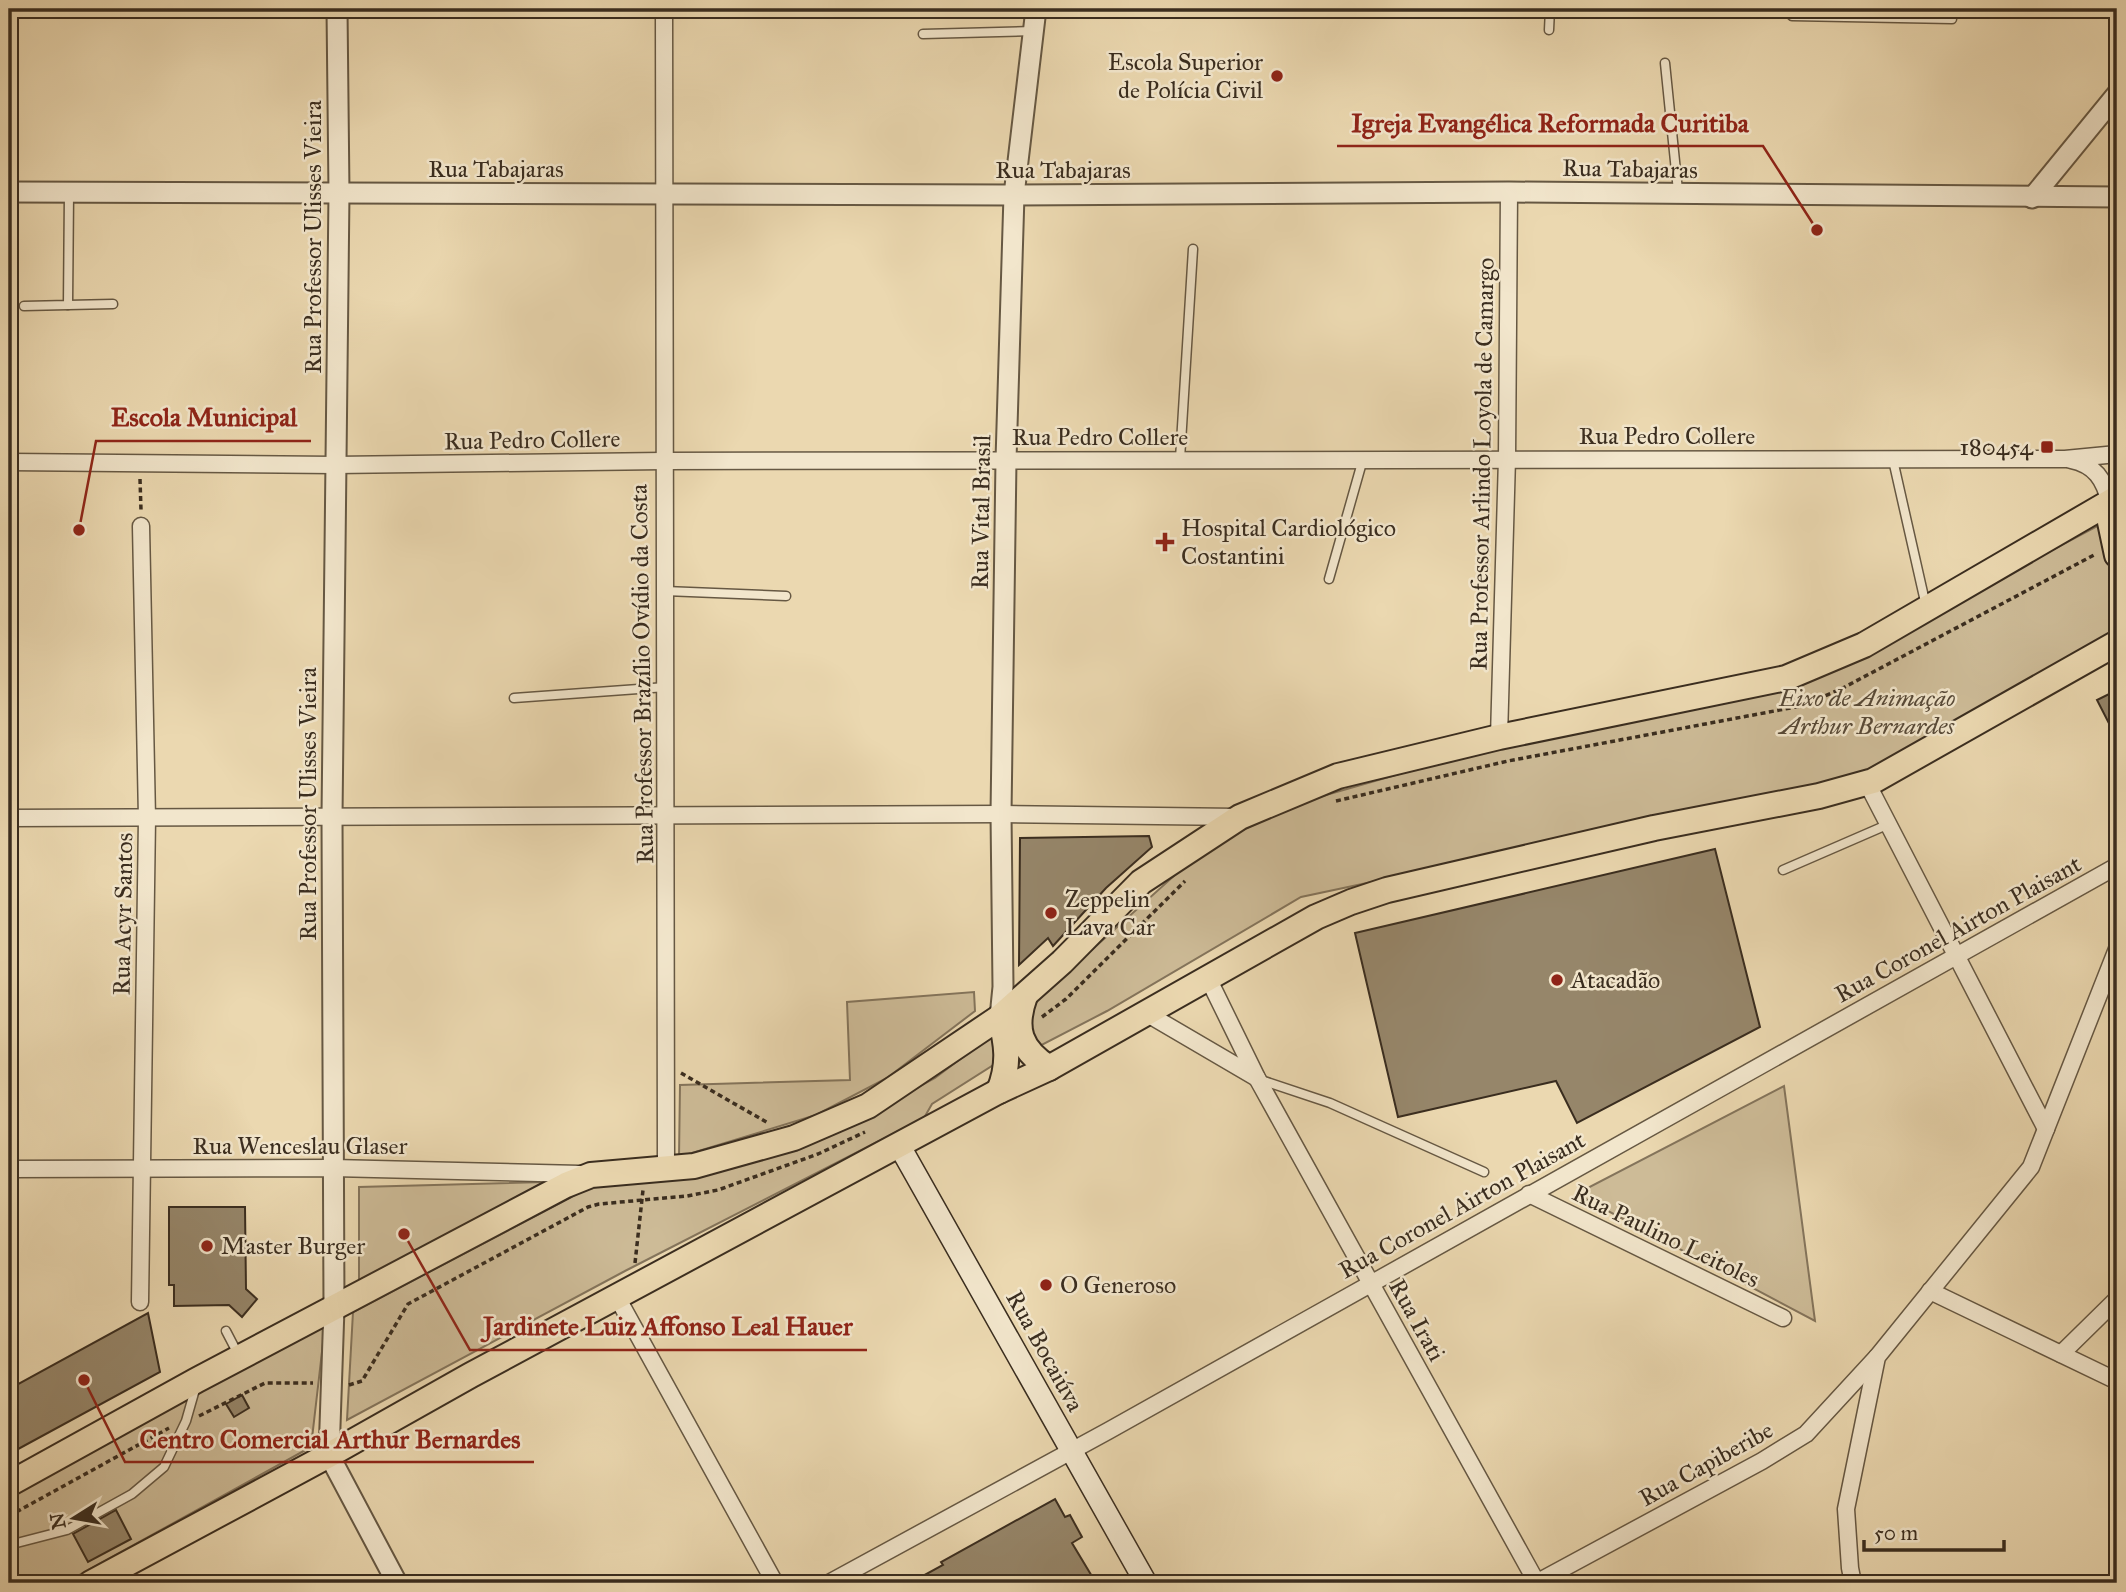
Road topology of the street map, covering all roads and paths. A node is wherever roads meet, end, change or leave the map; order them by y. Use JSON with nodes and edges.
{"nodes":[{"id":1,"x":337,"y":9,"type":"edge"},
{"id":2,"x":664,"y":9,"type":"edge"},
{"id":3,"x":1037,"y":9,"type":"edge"},
{"id":4,"x":1550,"y":9,"type":"edge"},
{"id":5,"x":1787,"y":9,"type":"edge"},
{"id":6,"x":1952,"y":19,"type":"dead end"},
{"id":7,"x":1549,"y":30,"type":"dead end"},
{"id":8,"x":1033,"y":31,"type":"junction"},
{"id":9,"x":923,"y":34,"type":"dead end"},
{"id":10,"x":1665,"y":63,"type":"dead end"},
{"id":11,"x":2117,"y":94,"type":"edge"},
{"id":12,"x":9,"y":192,"type":"edge"},
{"id":13,"x":69,"y":192,"type":"junction"},
{"id":14,"x":1509,"y":192,"type":"junction"},
{"id":15,"x":339,"y":193,"type":"junction"},
{"id":16,"x":664,"y":194,"type":"junction"},
{"id":17,"x":1678,"y":194,"type":"junction"},
{"id":18,"x":1014,"y":195,"type":"junction"},
{"id":19,"x":2117,"y":197,"type":"edge"},
{"id":20,"x":2032,"y":198,"type":"junction"},
{"id":21,"x":1193,"y":249,"type":"dead end"},
{"id":22,"x":113,"y":304,"type":"dead end"},
{"id":23,"x":68,"y":305,"type":"junction"},
{"id":24,"x":24,"y":306,"type":"dead end"},
{"id":25,"x":2117,"y":454,"type":"edge"},
{"id":26,"x":1507,"y":458,"type":"junction"},
{"id":27,"x":1180,"y":459,"type":"junction"},
{"id":28,"x":1363,"y":459,"type":"junction"},
{"id":29,"x":2065,"y":459,"type":"junction"},
{"id":30,"x":1006,"y":460,"type":"junction"},
{"id":31,"x":1893,"y":460,"type":"junction"},
{"id":32,"x":663,"y":461,"type":"junction"},
{"id":33,"x":9,"y":462,"type":"edge"},
{"id":34,"x":140,"y":463,"type":"junction"},
{"id":35,"x":335,"y":465,"type":"junction"},
{"id":36,"x":2113,"y":500,"type":"edge"},
{"id":37,"x":141,"y":526,"type":"joint"},
{"id":38,"x":2106,"y":555,"type":"edge"},
{"id":39,"x":1329,"y":579,"type":"dead end"},
{"id":40,"x":665,"y":591,"type":"junction"},
{"id":41,"x":786,"y":596,"type":"dead end"},
{"id":42,"x":1927,"y":609,"type":"junction"},
{"id":43,"x":2117,"y":643,"type":"edge"},
{"id":44,"x":666,"y":687,"type":"junction"},
{"id":45,"x":514,"y":698,"type":"dead end"},
{"id":46,"x":1499,"y":737,"type":"junction"},
{"id":47,"x":1867,"y":783,"type":"junction"},
{"id":48,"x":1325,"y":804,"type":"dead end"},
{"id":49,"x":1001,"y":814,"type":"junction"},
{"id":50,"x":667,"y":816,"type":"junction"},
{"id":51,"x":331,"y":817,"type":"junction"},
{"id":52,"x":1240,"y":817,"type":"junction"},
{"id":53,"x":9,"y":818,"type":"edge"},
{"id":54,"x":147,"y":818,"type":"junction"},
{"id":55,"x":1889,"y":824,"type":"junction"},
{"id":56,"x":2117,"y":866,"type":"edge"},
{"id":57,"x":1783,"y":870,"type":"dead end"},
{"id":58,"x":1188,"y":878,"type":"dead end"},
{"id":59,"x":2117,"y":949,"type":"edge"},
{"id":60,"x":1958,"y":955,"type":"junction"},
{"id":61,"x":1208,"y":978,"type":"junction"},
{"id":62,"x":1025,"y":996,"type":"junction"},
{"id":63,"x":1146,"y":1013,"type":"junction"},
{"id":64,"x":1000,"y":1017,"type":"junction"},
{"id":65,"x":1032,"y":1024,"type":"dead end"},
{"id":66,"x":667,"y":1065,"type":"junction"},
{"id":67,"x":1049,"y":1068,"type":"junction"},
{"id":68,"x":1257,"y":1078,"type":"junction"},
{"id":69,"x":999,"y":1091,"type":"junction"},
{"id":70,"x":2046,"y":1129,"type":"junction"},
{"id":71,"x":868,"y":1130,"type":"dead end"},
{"id":72,"x":794,"y":1138,"type":"junction"},
{"id":73,"x":899,"y":1145,"type":"junction"},
{"id":74,"x":818,"y":1154,"type":"junction"},
{"id":75,"x":333,"y":1168,"type":"junction"},
{"id":76,"x":9,"y":1169,"type":"edge"},
{"id":77,"x":142,"y":1169,"type":"junction"},
{"id":78,"x":656,"y":1170,"type":"junction"},
{"id":79,"x":1484,"y":1172,"type":"dead end"},
{"id":80,"x":591,"y":1175,"type":"junction"},
{"id":81,"x":837,"y":1179,"type":"junction"},
{"id":82,"x":1529,"y":1194,"type":"junction"},
{"id":83,"x":642,"y":1200,"type":"junction"},
{"id":84,"x":1370,"y":1282,"type":"junction"},
{"id":85,"x":1930,"y":1291,"type":"junction"},
{"id":86,"x":624,"y":1293,"type":"junction"},
{"id":87,"x":2117,"y":1299,"type":"edge"},
{"id":88,"x":140,"y":1302,"type":"dead end"},
{"id":89,"x":334,"y":1308,"type":"junction"},
{"id":90,"x":1783,"y":1318,"type":"dead end"},
{"id":91,"x":226,"y":1331,"type":"dead end"},
{"id":92,"x":2061,"y":1354,"type":"junction"},
{"id":93,"x":1877,"y":1357,"type":"junction"},
{"id":94,"x":240,"y":1358,"type":"junction"},
{"id":95,"x":197,"y":1380,"type":"junction"},
{"id":96,"x":2117,"y":1381,"type":"edge"},
{"id":97,"x":314,"y":1383,"type":"dead end"},
{"id":98,"x":352,"y":1385,"type":"dead end"},
{"id":99,"x":204,"y":1414,"type":"dead end"},
{"id":100,"x":167,"y":1429,"type":"dead end"},
{"id":101,"x":1071,"y":1451,"type":"junction"},
{"id":102,"x":329,"y":1455,"type":"junction"},
{"id":103,"x":9,"y":1484,"type":"edge"},
{"id":104,"x":9,"y":1517,"type":"edge"},
{"id":105,"x":9,"y":1545,"type":"edge"},
{"id":106,"x":91,"y":1583,"type":"edge"},
{"id":107,"x":397,"y":1583,"type":"edge"},
{"id":108,"x":775,"y":1583,"type":"edge"},
{"id":109,"x":829,"y":1583,"type":"edge"},
{"id":110,"x":1146,"y":1583,"type":"edge"},
{"id":111,"x":1537,"y":1583,"type":"edge"},
{"id":112,"x":1853,"y":1583,"type":"edge"}],
"edges":[{"from":1,"to":15,"type":"street","name":"Rua Professor Ulisses Vieira"},
{"from":2,"to":16,"type":"street","name":"Rua Professor Brazílio Ovídio da Costa"},
{"from":3,"to":8,"type":"street","name":"Rua Vital Brasil"},
{"from":4,"to":7,"type":"lane"},
{"from":5,"to":6,"type":"lane"},
{"from":8,"to":9,"type":"lane"},
{"from":8,"to":18,"type":"street","name":"Rua Vital Brasil"},
{"from":10,"to":17,"type":"lane"},
{"from":11,"to":20,"type":"street"},
{"from":12,"to":13,"type":"street","name":"Rua Tabajaras"},
{"from":13,"to":15,"type":"street","name":"Rua Tabajaras"},
{"from":13,"to":23,"type":"lane"},
{"from":14,"to":17,"type":"street","name":"Rua Tabajaras"},
{"from":14,"to":18,"type":"street","name":"Rua Tabajaras"},
{"from":14,"to":26,"type":"street","name":"Rua Professor Arlindo Loyola de Camargo"},
{"from":15,"to":16,"type":"street","name":"Rua Tabajaras"},
{"from":15,"to":35,"type":"street","name":"Rua Professor Ulisses Vieira"},
{"from":16,"to":18,"type":"street","name":"Rua Tabajaras"},
{"from":16,"to":32,"type":"street","name":"Rua Professor Brazílio Ovídio da Costa"},
{"from":17,"to":20,"type":"street","name":"Rua Tabajaras"},
{"from":18,"to":30,"type":"street","name":"Rua Vital Brasil"},
{"from":19,"to":20,"type":"street","name":"Rua Tabajaras"},
{"from":21,"to":27,"type":"lane"},
{"from":22,"to":23,"type":"lane"},
{"from":23,"to":24,"type":"lane"},
{"from":25,"to":29,"type":"street","name":"Rua Pedro Collere"},
{"from":26,"to":28,"type":"street","name":"Rua Pedro Collere"},
{"from":26,"to":31,"type":"street","name":"Rua Pedro Collere"},
{"from":26,"to":46,"type":"street","name":"Rua Professor Arlindo Loyola de Camargo"},
{"from":27,"to":28,"type":"street","name":"Rua Pedro Collere"},
{"from":27,"to":30,"type":"street","name":"Rua Pedro Collere"},
{"from":28,"to":39,"type":"lane"},
{"from":29,"to":31,"type":"street","name":"Rua Pedro Collere"},
{"from":29,"to":36,"type":"street","name":"Rua Pedro Collere"},
{"from":30,"to":32,"type":"street","name":"Rua Pedro Collere"},
{"from":30,"to":49,"type":"street","name":"Rua Vital Brasil"},
{"from":31,"to":42,"type":"lane"},
{"from":32,"to":35,"type":"street","name":"Rua Pedro Collere"},
{"from":32,"to":40,"type":"street","name":"Rua Professor Brazílio Ovídio da Costa"},
{"from":33,"to":34,"type":"street","name":"Rua Pedro Collere"},
{"from":34,"to":35,"type":"street","name":"Rua Pedro Collere"},
{"from":34,"to":37,"type":"path"},
{"from":35,"to":51,"type":"street","name":"Rua Professor Ulisses Vieira"},
{"from":36,"to":38,"type":"main road"},
{"from":36,"to":42,"type":"main road"},
{"from":37,"to":54,"type":"street","name":"Rua Acyr Santos"},
{"from":38,"to":48,"type":"path"},
{"from":40,"to":41,"type":"lane"},
{"from":40,"to":44,"type":"street","name":"Rua Professor Brazílio Ovídio da Costa"},
{"from":42,"to":46,"type":"main road"},
{"from":43,"to":47,"type":"main road"},
{"from":44,"to":45,"type":"lane"},
{"from":44,"to":50,"type":"street","name":"Rua Professor Brazílio Ovídio da Costa"},
{"from":46,"to":52,"type":"main road"},
{"from":47,"to":55,"type":"street"},
{"from":47,"to":61,"type":"main road"},
{"from":49,"to":50,"type":"street"},
{"from":49,"to":52,"type":"street"},
{"from":49,"to":64,"type":"street","name":"Rua Vital Brasil"},
{"from":50,"to":51,"type":"street"},
{"from":50,"to":66,"type":"street","name":"Rua Professor Brazílio Ovídio da Costa"},
{"from":51,"to":54,"type":"street"},
{"from":51,"to":75,"type":"street","name":"Rua Professor Ulisses Vieira"},
{"from":52,"to":62,"type":"main road"},
{"from":53,"to":54,"type":"street"},
{"from":54,"to":77,"type":"street","name":"Rua Acyr Santos"},
{"from":55,"to":57,"type":"lane"},
{"from":55,"to":60,"type":"street"},
{"from":56,"to":60,"type":"street","name":"Rua Coronel Airton Plaisant"},
{"from":58,"to":65,"type":"path"},
{"from":59,"to":70,"type":"street","name":"Rua Capiberibe"},
{"from":60,"to":70,"type":"street"},
{"from":60,"to":82,"type":"street","name":"Rua Coronel Airton Plaisant"},
{"from":61,"to":63,"type":"main road"},
{"from":61,"to":68,"type":"street","name":"Rua Irati"},
{"from":62,"to":64,"type":"main road"},
{"from":62,"to":67,"type":"main road"},
{"from":63,"to":67,"type":"main road"},
{"from":63,"to":68,"type":"street"},
{"from":64,"to":69,"type":"main road"},
{"from":64,"to":72,"type":"main road"},
{"from":66,"to":72,"type":"path"},
{"from":66,"to":78,"type":"street","name":"Rua Professor Brazílio Ovídio da Costa"},
{"from":67,"to":69,"type":"main road"},
{"from":68,"to":79,"type":"lane"},
{"from":68,"to":84,"type":"street","name":"Rua Irati"},
{"from":69,"to":73,"type":"main road"},
{"from":70,"to":85,"type":"street","name":"Rua Capiberibe"},
{"from":71,"to":74,"type":"path"},
{"from":72,"to":74,"type":"path"},
{"from":72,"to":78,"type":"main road"},
{"from":73,"to":81,"type":"main road"},
{"from":73,"to":101,"type":"main road","name":"Rua Bocaiúva"},
{"from":74,"to":81,"type":"path"},
{"from":74,"to":83,"type":"path"},
{"from":75,"to":77,"type":"street","name":"Rua Wenceslau Glaser"},
{"from":75,"to":80,"type":"street","name":"Rua Wenceslau Glaser"},
{"from":75,"to":89,"type":"street","name":"Rua Professor Ulisses Vieira"},
{"from":76,"to":77,"type":"street","name":"Rua Wenceslau Glaser"},
{"from":77,"to":88,"type":"street","name":"Rua Acyr Santos"},
{"from":78,"to":80,"type":"main road"},
{"from":78,"to":83,"type":"path"},
{"from":80,"to":89,"type":"main road"},
{"from":81,"to":86,"type":"main road"},
{"from":82,"to":84,"type":"street","name":"Rua Coronel Airton Plaisant"},
{"from":82,"to":90,"type":"street","name":"Rua Paulino Leitoles"},
{"from":83,"to":86,"type":"path"},
{"from":83,"to":98,"type":"path"},
{"from":84,"to":101,"type":"street","name":"Rua Coronel Airton Plaisant"},
{"from":84,"to":111,"type":"street","name":"Rua Irati"},
{"from":85,"to":92,"type":"street"},
{"from":85,"to":93,"type":"street","name":"Rua Capiberibe"},
{"from":86,"to":102,"type":"main road"},
{"from":86,"to":108,"type":"street"},
{"from":87,"to":92,"type":"street"},
{"from":89,"to":94,"type":"main road"},
{"from":89,"to":102,"type":"street","name":"Rua Professor Ulisses Vieira"},
{"from":91,"to":94,"type":"lane"},
{"from":92,"to":96,"type":"street"},
{"from":93,"to":111,"type":"street","name":"Rua Capiberibe"},
{"from":93,"to":112,"type":"street"},
{"from":94,"to":95,"type":"main road"},
{"from":95,"to":103,"type":"main road"},
{"from":95,"to":105,"type":"lane"},
{"from":97,"to":99,"type":"path"},
{"from":100,"to":104,"type":"path"},
{"from":101,"to":109,"type":"street","name":"Rua Coronel Airton Plaisant"},
{"from":101,"to":110,"type":"main road","name":"Rua Bocaiúva"},
{"from":102,"to":106,"type":"main road"},
{"from":102,"to":107,"type":"street","name":"Rua Professor Ulisses Vieira"}]}
